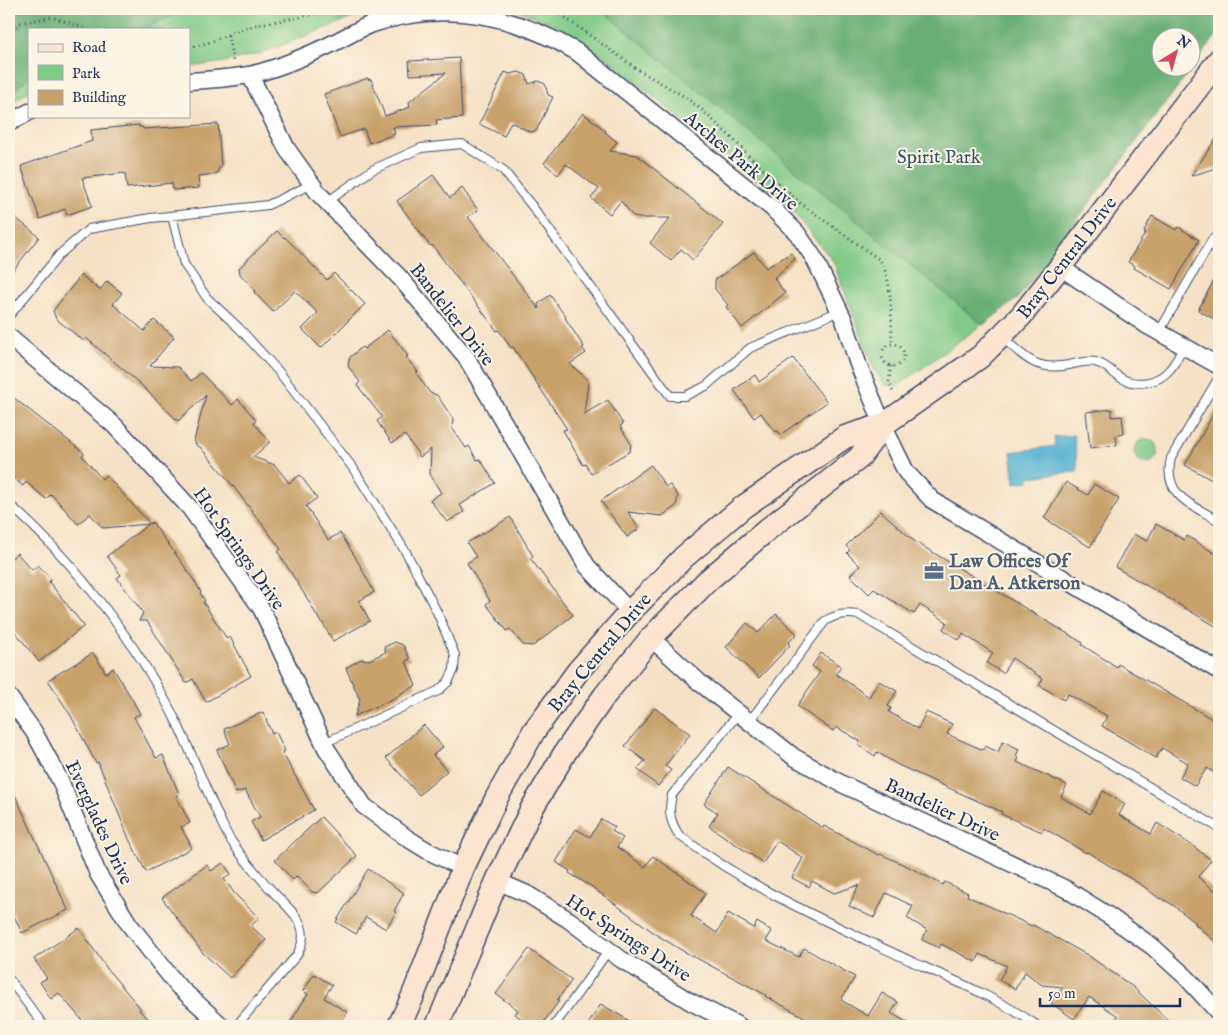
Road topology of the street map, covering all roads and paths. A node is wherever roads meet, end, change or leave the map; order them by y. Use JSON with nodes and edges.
{"nodes":[{"id":1,"x":329,"y":9,"type":"edge"},
{"id":2,"x":553,"y":9,"type":"edge"},
{"id":3,"x":83,"y":28,"type":"edge"},
{"id":4,"x":9,"y":33,"type":"edge"},
{"id":5,"x":228,"y":35,"type":"junction"},
{"id":6,"x":190,"y":48,"type":"edge"},
{"id":7,"x":1219,"y":60,"type":"edge"},
{"id":8,"x":250,"y":75,"type":"junction"},
{"id":9,"x":190,"y":81,"type":"edge"},
{"id":10,"x":28,"y":113,"type":"edge"},
{"id":11,"x":9,"y":123,"type":"edge"},
{"id":12,"x":312,"y":184,"type":"junction"},
{"id":13,"x":327,"y":202,"type":"junction"},
{"id":14,"x":172,"y":216,"type":"junction"},
{"id":15,"x":1219,"y":234,"type":"edge"},
{"id":16,"x":1060,"y":267,"type":"junction"},
{"id":17,"x":840,"y":311,"type":"junction"},
{"id":18,"x":9,"y":316,"type":"edge"},
{"id":19,"x":1159,"y":332,"type":"junction"},
{"id":20,"x":9,"y":336,"type":"edge"},
{"id":21,"x":1001,"y":336,"type":"junction"},
{"id":22,"x":892,"y":344,"type":"junction"},
{"id":23,"x":1183,"y":346,"type":"junction"},
{"id":24,"x":1219,"y":366,"type":"edge"},
{"id":25,"x":1219,"y":377,"type":"edge"},
{"id":26,"x":883,"y":425,"type":"junction"},
{"id":27,"x":9,"y":504,"type":"edge"},
{"id":28,"x":1219,"y":521,"type":"edge"},
{"id":29,"x":630,"y":612,"type":"junction"},
{"id":30,"x":651,"y":638,"type":"junction"},
{"id":31,"x":1219,"y":671,"type":"edge"},
{"id":32,"x":9,"y":696,"type":"edge"},
{"id":33,"x":743,"y":718,"type":"junction"},
{"id":34,"x":324,"y":743,"type":"junction"},
{"id":35,"x":1219,"y":828,"type":"edge"},
{"id":36,"x":463,"y":868,"type":"junction"},
{"id":37,"x":497,"y":881,"type":"junction"},
{"id":38,"x":609,"y":950,"type":"junction"},
{"id":39,"x":9,"y":979,"type":"edge"},
{"id":40,"x":1219,"y":1013,"type":"edge"},
{"id":41,"x":44,"y":1026,"type":"edge"},
{"id":42,"x":222,"y":1026,"type":"edge"},
{"id":43,"x":236,"y":1026,"type":"edge"},
{"id":44,"x":399,"y":1026,"type":"edge"},
{"id":45,"x":437,"y":1026,"type":"edge"},
{"id":46,"x":554,"y":1026,"type":"edge"},
{"id":47,"x":739,"y":1026,"type":"edge"},
{"id":48,"x":1038,"y":1026,"type":"edge"}],
"edges":[{"from":1,"to":5,"type":"path"},
{"from":2,"to":22,"type":"path"},
{"from":3,"to":4,"type":"path"},
{"from":5,"to":6,"type":"path"},
{"from":5,"to":8,"type":"path"},
{"from":7,"to":16,"type":"street","name":"Bray Central Drive"},
{"from":8,"to":9,"type":"street","name":"Arches Park Drive"},
{"from":8,"to":12,"type":"street","name":"Bandelier Drive"},
{"from":8,"to":17,"type":"street","name":"Arches Park Drive"},
{"from":10,"to":11,"type":"street"},
{"from":12,"to":13,"type":"street","name":"Bandelier Drive"},
{"from":12,"to":14,"type":"lane"},
{"from":13,"to":17,"type":"lane"},
{"from":13,"to":29,"type":"street","name":"Bandelier Drive"},
{"from":14,"to":18,"type":"lane"},
{"from":14,"to":34,"type":"lane"},
{"from":15,"to":19,"type":"lane"},
{"from":16,"to":19,"type":"street"},
{"from":16,"to":21,"type":"street","name":"Bray Central Drive"},
{"from":17,"to":26,"type":"street","name":"Arches Park Drive"},
{"from":19,"to":23,"type":"street"},
{"from":20,"to":34,"type":"street","name":"Hot Springs Drive"},
{"from":21,"to":23,"type":"lane"},
{"from":21,"to":26,"type":"street","name":"Bray Central Drive"},
{"from":22,"to":22,"type":"path"},
{"from":23,"to":24,"type":"street"},
{"from":25,"to":28,"type":"lane"},
{"from":26,"to":29,"type":"street","name":"Bray Central Drive"},
{"from":26,"to":30,"type":"street","name":"Bray Central Drive"},
{"from":26,"to":31,"type":"street","name":"Arches Park Drive"},
{"from":27,"to":43,"type":"lane"},
{"from":29,"to":36,"type":"street","name":"Bray Central Drive"},
{"from":30,"to":33,"type":"street","name":"Bandelier Drive"},
{"from":30,"to":37,"type":"street","name":"Bray Central Drive"},
{"from":32,"to":42,"type":"street","name":"Everglades Drive"},
{"from":33,"to":35,"type":"lane"},
{"from":33,"to":40,"type":"street","name":"Bandelier Drive"},
{"from":33,"to":48,"type":"lane"},
{"from":34,"to":36,"type":"street","name":"Hot Springs Drive"},
{"from":36,"to":44,"type":"street","name":"Bray Central Drive"},
{"from":37,"to":38,"type":"street","name":"Hot Springs Drive"},
{"from":37,"to":45,"type":"street","name":"Bray Central Drive"},
{"from":38,"to":46,"type":"lane"},
{"from":38,"to":47,"type":"street","name":"Hot Springs Drive"},
{"from":39,"to":41,"type":"lane"}]}
